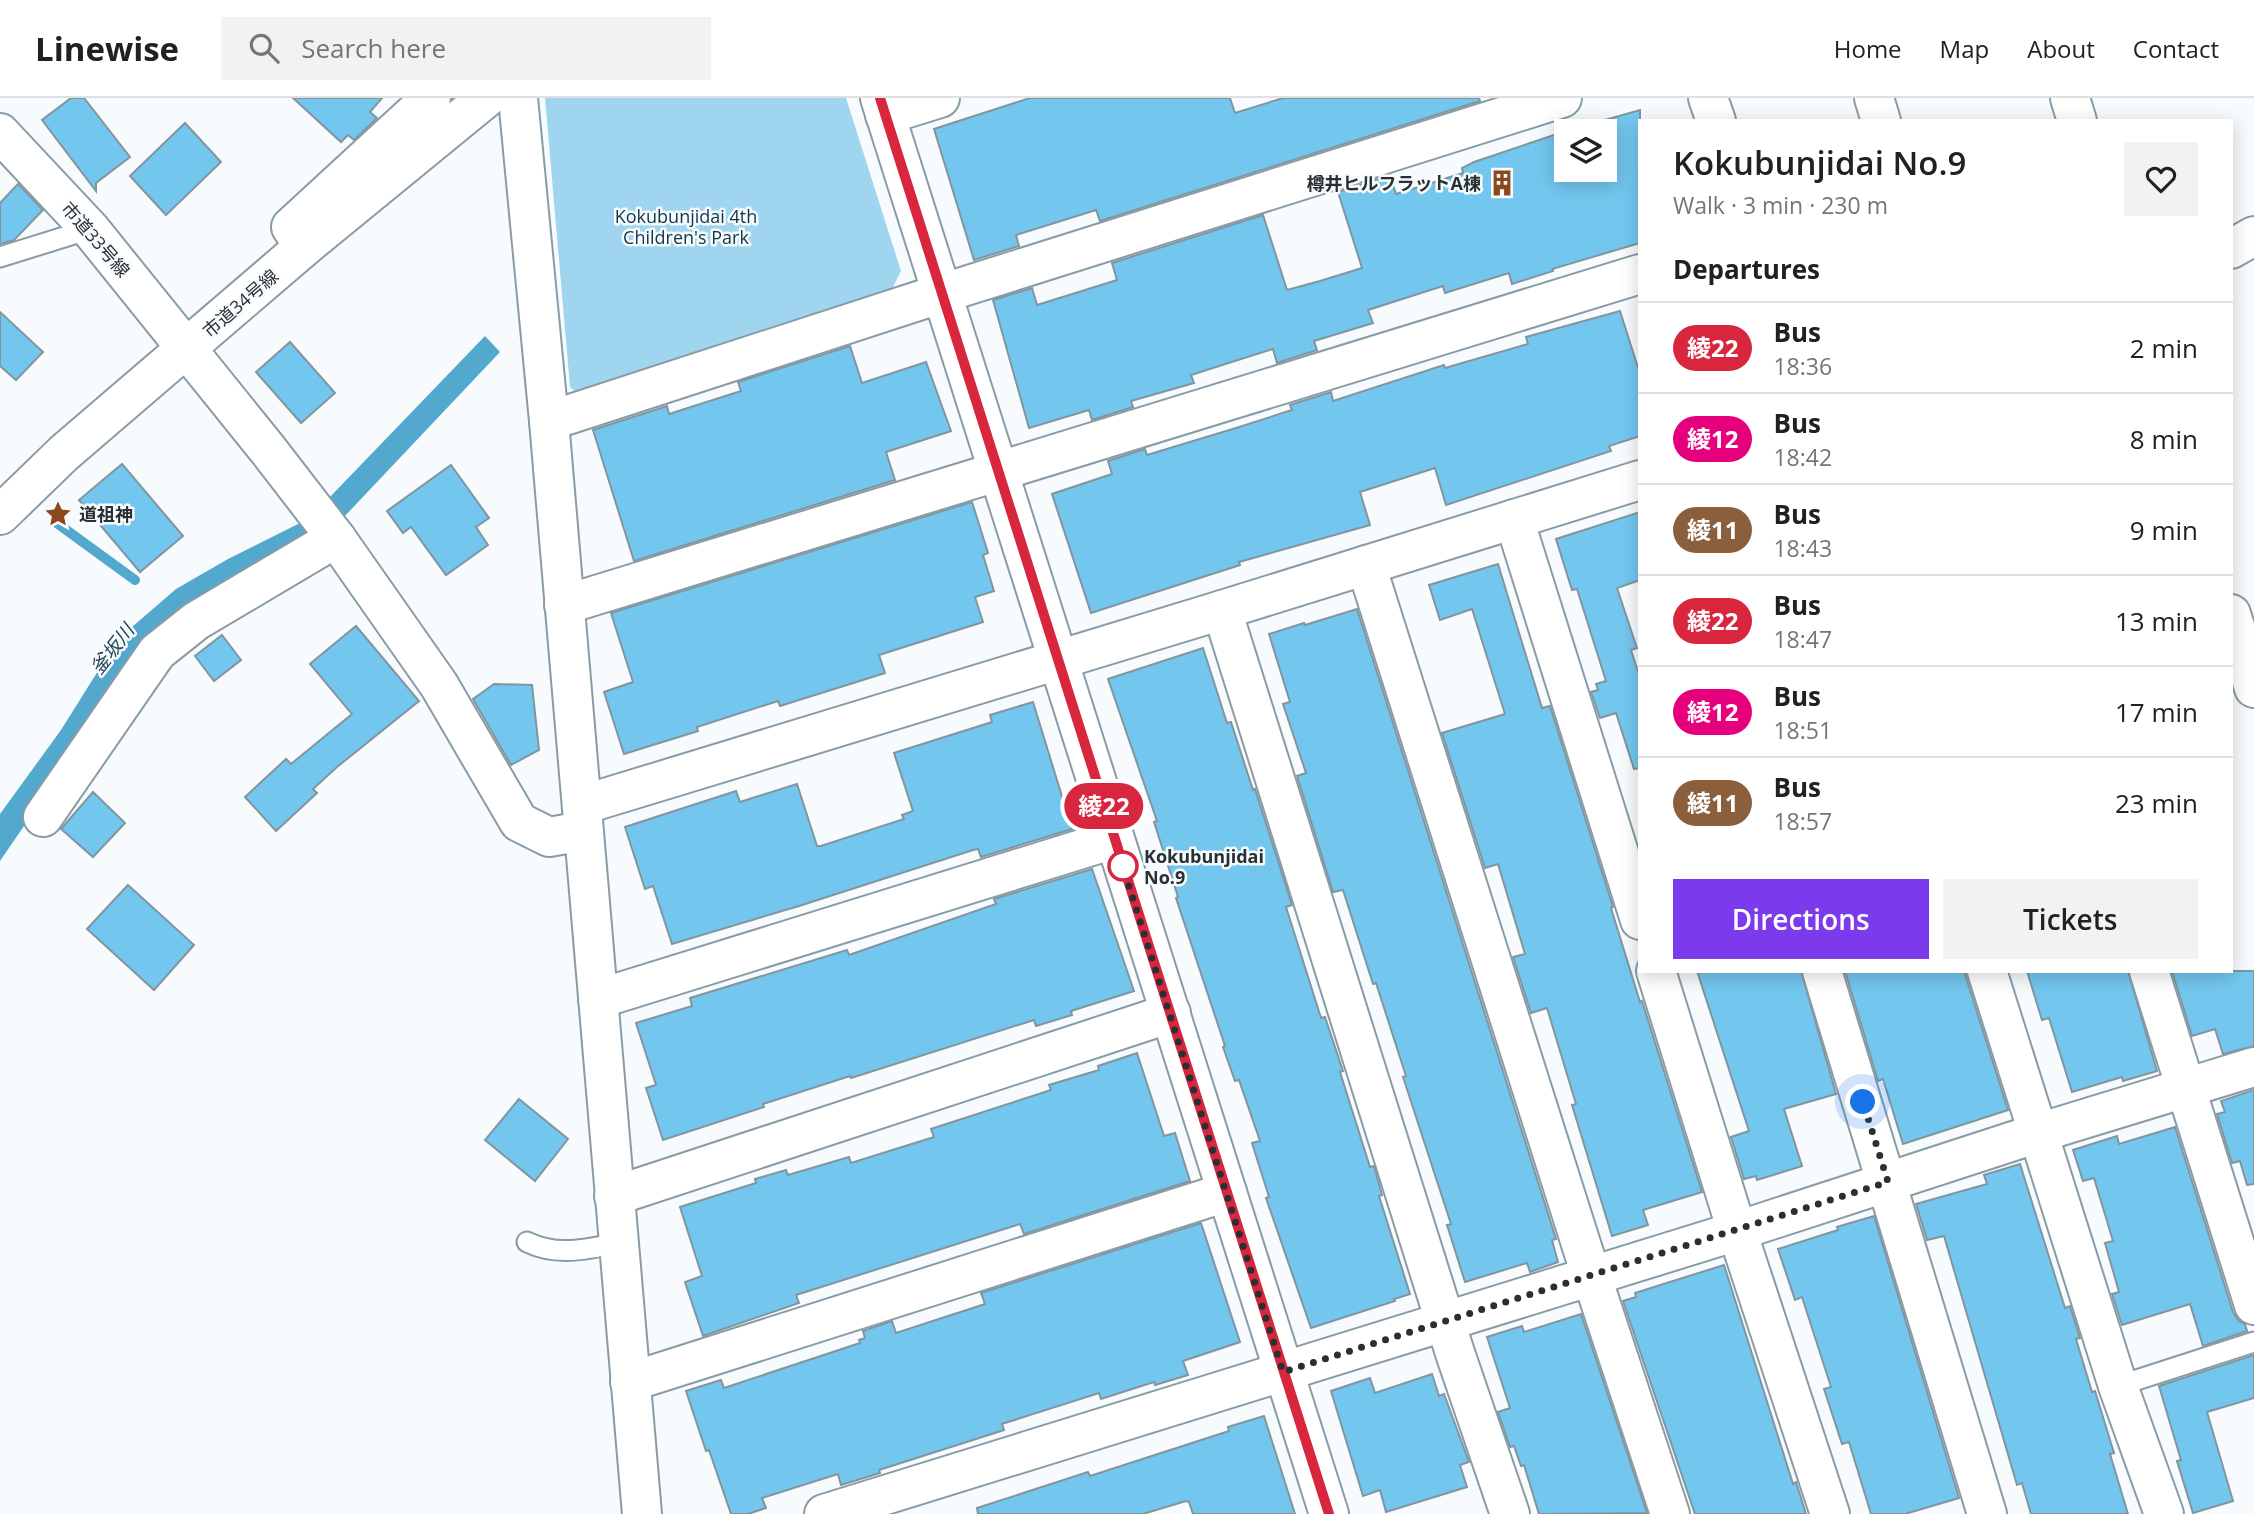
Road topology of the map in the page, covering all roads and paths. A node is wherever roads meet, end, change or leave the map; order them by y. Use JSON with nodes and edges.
{"nodes":[{"id":1,"x":431,"y":98,"type":"edge"},
{"id":2,"x":486,"y":98,"type":"edge"},
{"id":3,"x":518,"y":98,"type":"edge"},
{"id":4,"x":940,"y":98,"type":"edge"},
{"id":5,"x":1563,"y":98,"type":"edge"},
{"id":6,"x":1708,"y":98,"type":"edge"},
{"id":7,"x":1874,"y":98,"type":"edge"},
{"id":8,"x":2070,"y":98,"type":"edge"},
{"id":9,"x":883,"y":106,"type":"edge"},
{"id":10,"x":1715,"y":119,"type":"edge"},
{"id":11,"x":1880,"y":119,"type":"edge"},
{"id":12,"x":2076,"y":119,"type":"edge"},
{"id":13,"x":0,"y":132,"type":"edge"},
{"id":14,"x":90,"y":229,"type":"junction"},
{"id":15,"x":2254,"y":236,"type":"edge"},
{"id":16,"x":303,"y":247,"type":"junction"},
{"id":17,"x":2233,"y":248,"type":"edge"},
{"id":18,"x":0,"y":257,"type":"edge"},
{"id":19,"x":1638,"y":276,"type":"edge"},
{"id":20,"x":943,"y":293,"type":"junction"},
{"id":21,"x":187,"y":349,"type":"junction"},
{"id":22,"x":549,"y":421,"type":"junction"},
{"id":23,"x":998,"y":471,"type":"junction"},
{"id":24,"x":1638,"y":481,"type":"edge"},
{"id":25,"x":0,"y":515,"type":"edge"},
{"id":26,"x":1514,"y":519,"type":"junction"},
{"id":27,"x":336,"y":538,"type":"junction"},
{"id":28,"x":1366,"y":565,"type":"junction"},
{"id":29,"x":564,"y":605,"type":"junction"},
{"id":30,"x":1222,"y":610,"type":"junction"},
{"id":31,"x":2233,"y":620,"type":"edge"},
{"id":32,"x":1058,"y":661,"type":"junction"},
{"id":33,"x":2254,"y":688,"type":"edge"},
{"id":34,"x":43,"y":817,"type":"dead end"},
{"id":35,"x":582,"y":818,"type":"junction"},
{"id":36,"x":1114,"y":839,"type":"junction"},
{"id":37,"x":1638,"y":914,"type":"edge"},
{"id":38,"x":1657,"y":973,"type":"edge"},
{"id":39,"x":1823,"y":973,"type":"edge"},
{"id":40,"x":1988,"y":973,"type":"edge"},
{"id":41,"x":2150,"y":973,"type":"edge"},
{"id":42,"x":598,"y":999,"type":"junction"},
{"id":43,"x":1171,"y":1013,"type":"junction"},
{"id":44,"x":2254,"y":1067,"type":"edge"},
{"id":45,"x":2186,"y":1089,"type":"junction"},
{"id":46,"x":2038,"y":1133,"type":"junction"},
{"id":47,"x":1888,"y":1182,"type":"junction"},
{"id":48,"x":1227,"y":1192,"type":"junction"},
{"id":49,"x":614,"y":1196,"type":"junction"},
{"id":50,"x":1737,"y":1231,"type":"junction"},
{"id":51,"x":527,"y":1242,"type":"dead end"},
{"id":52,"x":619,"y":1243,"type":"junction"},
{"id":53,"x":1591,"y":1277,"type":"junction"},
{"id":54,"x":2254,"y":1305,"type":"edge"},
{"id":55,"x":1446,"y":1322,"type":"junction"},
{"id":56,"x":2254,"y":1342,"type":"edge"},
{"id":57,"x":1283,"y":1372,"type":"junction"},
{"id":58,"x":631,"y":1382,"type":"junction"},
{"id":59,"x":2118,"y":1386,"type":"junction"},
{"id":60,"x":642,"y":1514,"type":"edge"},
{"id":61,"x":824,"y":1514,"type":"edge"},
{"id":62,"x":1329,"y":1514,"type":"edge"},
{"id":63,"x":1510,"y":1514,"type":"edge"},
{"id":64,"x":1670,"y":1514,"type":"edge"},
{"id":65,"x":1830,"y":1514,"type":"edge"},
{"id":66,"x":1987,"y":1514,"type":"edge"},
{"id":67,"x":2164,"y":1514,"type":"edge"}],
"edges":[{"from":1,"to":16,"type":"street"},
{"from":2,"to":16,"type":"street","name":"市道34号線"},
{"from":3,"to":22,"type":"street"},
{"from":4,"to":9,"type":"street"},
{"from":5,"to":20,"type":"street"},
{"from":6,"to":10,"type":"street"},
{"from":7,"to":11,"type":"street"},
{"from":8,"to":12,"type":"street"},
{"from":9,"to":20,"type":"street"},
{"from":13,"to":14,"type":"street","name":"市道33号線"},
{"from":14,"to":18,"type":"lane"},
{"from":14,"to":21,"type":"street","name":"市道33号線"},
{"from":15,"to":17,"type":"street"},
{"from":16,"to":21,"type":"street","name":"市道34号線"},
{"from":19,"to":23,"type":"street"},
{"from":20,"to":22,"type":"street"},
{"from":20,"to":23,"type":"street"},
{"from":21,"to":25,"type":"street","name":"市道34号線"},
{"from":21,"to":27,"type":"street","name":"市道33号線"},
{"from":22,"to":29,"type":"street"},
{"from":23,"to":29,"type":"street"},
{"from":23,"to":32,"type":"street"},
{"from":24,"to":26,"type":"street","name":"市道33号線"},
{"from":26,"to":28,"type":"street","name":"市道33号線"},
{"from":26,"to":37,"type":"street"},
{"from":27,"to":34,"type":"street"},
{"from":27,"to":35,"type":"street","name":"市道33号線"},
{"from":28,"to":30,"type":"street","name":"市道33号線"},
{"from":28,"to":53,"type":"street"},
{"from":29,"to":35,"type":"street"},
{"from":30,"to":32,"type":"street","name":"市道33号線"},
{"from":30,"to":55,"type":"street"},
{"from":31,"to":33,"type":"street"},
{"from":32,"to":35,"type":"street","name":"市道33号線"},
{"from":32,"to":36,"type":"street"},
{"from":35,"to":42,"type":"street"},
{"from":36,"to":42,"type":"street"},
{"from":36,"to":43,"type":"street"},
{"from":38,"to":50,"type":"street"},
{"from":39,"to":47,"type":"street"},
{"from":40,"to":46,"type":"street"},
{"from":41,"to":45,"type":"street"},
{"from":42,"to":49,"type":"street"},
{"from":43,"to":48,"type":"street"},
{"from":43,"to":49,"type":"street"},
{"from":44,"to":45,"type":"street"},
{"from":45,"to":46,"type":"street"},
{"from":45,"to":54,"type":"street"},
{"from":46,"to":47,"type":"street"},
{"from":46,"to":59,"type":"street"},
{"from":47,"to":50,"type":"street"},
{"from":47,"to":66,"type":"street"},
{"from":48,"to":57,"type":"street"},
{"from":48,"to":58,"type":"street"},
{"from":49,"to":52,"type":"street"},
{"from":50,"to":53,"type":"street"},
{"from":50,"to":65,"type":"street"},
{"from":51,"to":52,"type":"lane"},
{"from":52,"to":58,"type":"street"},
{"from":53,"to":55,"type":"street"},
{"from":53,"to":64,"type":"street"},
{"from":55,"to":57,"type":"street"},
{"from":55,"to":63,"type":"street"},
{"from":56,"to":59,"type":"lane"},
{"from":57,"to":61,"type":"street"},
{"from":57,"to":62,"type":"street"},
{"from":58,"to":60,"type":"street"},
{"from":59,"to":67,"type":"street"}]}
